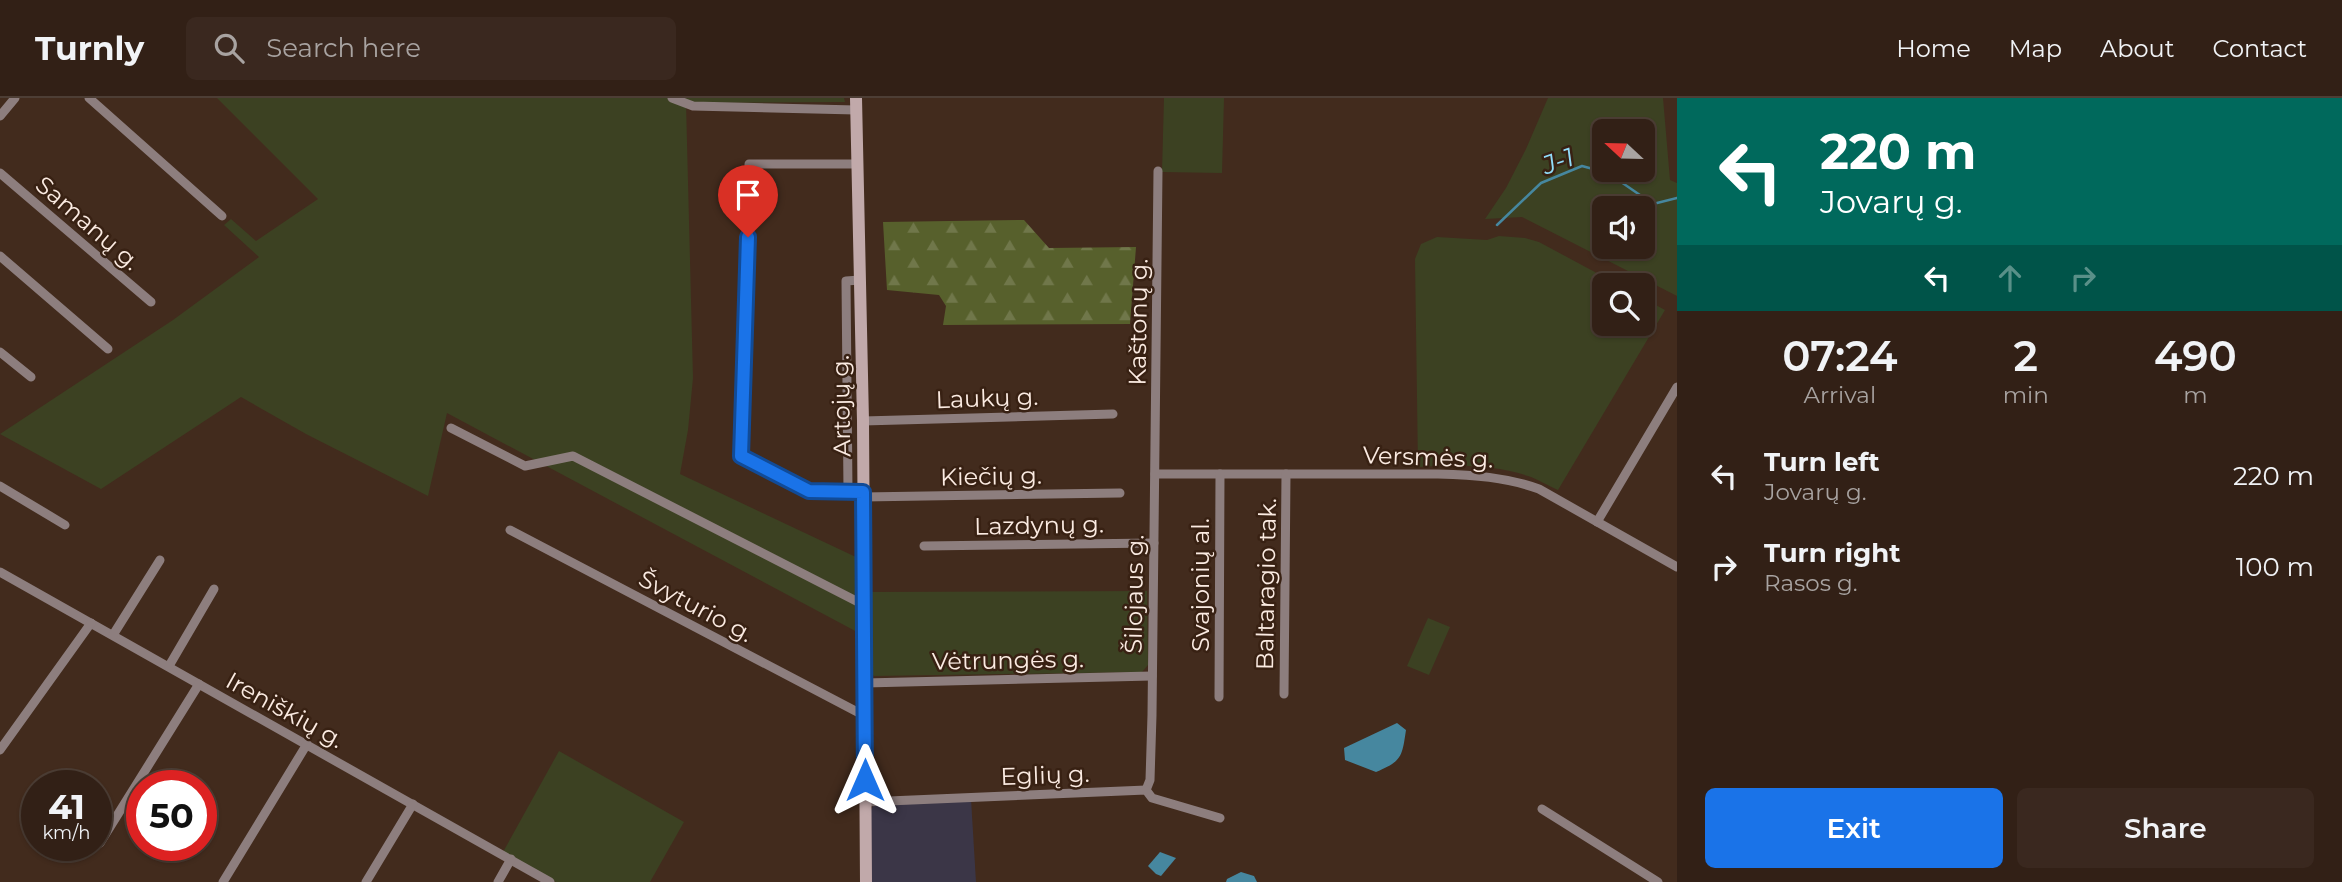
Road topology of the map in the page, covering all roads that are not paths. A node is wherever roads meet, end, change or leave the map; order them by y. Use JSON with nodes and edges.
{"nodes":[{"id":1,"x":15,"y":98,"type":"edge"},
{"id":2,"x":89,"y":98,"type":"edge"},
{"id":3,"x":672,"y":98,"type":"edge"},
{"id":4,"x":856,"y":104,"type":"edge"},
{"id":5,"x":0,"y":116,"type":"edge"},
{"id":6,"x":857,"y":164,"type":"junction"},
{"id":7,"x":1158,"y":171,"type":"dead end"},
{"id":8,"x":0,"y":173,"type":"edge"},
{"id":9,"x":222,"y":216,"type":"dead end"},
{"id":10,"x":0,"y":256,"type":"edge"},
{"id":11,"x":860,"y":280,"type":"junction"},
{"id":12,"x":150,"y":302,"type":"dead end"},
{"id":13,"x":108,"y":349,"type":"dead end"},
{"id":14,"x":0,"y":352,"type":"edge"},
{"id":15,"x":31,"y":377,"type":"dead end"},
{"id":16,"x":1677,"y":387,"type":"edge"},
{"id":17,"x":1113,"y":414,"type":"dead end"},
{"id":18,"x":863,"y":421,"type":"junction"},
{"id":19,"x":451,"y":428,"type":"dead end"},
{"id":20,"x":1155,"y":474,"type":"junction"},
{"id":21,"x":1220,"y":474,"type":"junction"},
{"id":22,"x":1286,"y":474,"type":"junction"},
{"id":23,"x":0,"y":486,"type":"edge"},
{"id":24,"x":848,"y":491,"type":"junction"},
{"id":25,"x":1120,"y":493,"type":"dead end"},
{"id":26,"x":863,"y":495,"type":"junction"},
{"id":27,"x":1597,"y":522,"type":"junction"},
{"id":28,"x":65,"y":526,"type":"dead end"},
{"id":29,"x":510,"y":530,"type":"dead end"},
{"id":30,"x":1154,"y":543,"type":"junction"},
{"id":31,"x":924,"y":546,"type":"dead end"},
{"id":32,"x":160,"y":560,"type":"dead end"},
{"id":33,"x":1675,"y":563,"type":"edge"},
{"id":34,"x":0,"y":572,"type":"edge"},
{"id":35,"x":214,"y":589,"type":"dead end"},
{"id":36,"x":864,"y":604,"type":"junction"},
{"id":37,"x":91,"y":623,"type":"junction"},
{"id":38,"x":113,"y":635,"type":"junction"},
{"id":39,"x":169,"y":666,"type":"junction"},
{"id":40,"x":1153,"y":676,"type":"junction"},
{"id":41,"x":865,"y":683,"type":"junction"},
{"id":42,"x":200,"y":684,"type":"junction"},
{"id":43,"x":1284,"y":694,"type":"dead end"},
{"id":44,"x":1219,"y":697,"type":"dead end"},
{"id":45,"x":865,"y":716,"type":"junction"},
{"id":46,"x":307,"y":744,"type":"junction"},
{"id":47,"x":0,"y":750,"type":"edge"},
{"id":48,"x":1146,"y":789,"type":"junction"},
{"id":49,"x":865,"y":802,"type":"junction"},
{"id":50,"x":413,"y":804,"type":"junction"},
{"id":51,"x":1542,"y":809,"type":"dead end"},
{"id":52,"x":1220,"y":818,"type":"dead end"},
{"id":53,"x":112,"y":824,"type":"edge"},
{"id":54,"x":511,"y":859,"type":"junction"},
{"id":55,"x":223,"y":882,"type":"edge"},
{"id":56,"x":366,"y":882,"type":"edge"},
{"id":57,"x":498,"y":882,"type":"edge"},
{"id":58,"x":550,"y":882,"type":"edge"},
{"id":59,"x":866,"y":882,"type":"edge"},
{"id":60,"x":1658,"y":882,"type":"edge"}],
"edges":[{"from":1,"to":5,"type":"street"},
{"from":2,"to":9,"type":"street"},
{"from":3,"to":4,"type":"street"},
{"from":4,"to":6,"type":"main road","name":"Artojų g."},
{"from":6,"to":11,"type":"main road","name":"Artojų g."},
{"from":6,"to":24,"type":"street","name":"Kiečių g."},
{"from":7,"to":20,"type":"street","name":"Kaštonų g."},
{"from":8,"to":12,"type":"street","name":"Samanų g."},
{"from":10,"to":13,"type":"street"},
{"from":11,"to":18,"type":"main road","name":"Artojų g."},
{"from":11,"to":24,"type":"street"},
{"from":14,"to":15,"type":"street"},
{"from":16,"to":27,"type":"street"},
{"from":17,"to":18,"type":"street","name":"Laukų g."},
{"from":18,"to":26,"type":"main road","name":"Artojų g."},
{"from":19,"to":36,"type":"street"},
{"from":20,"to":21,"type":"street","name":"Versmės g."},
{"from":20,"to":30,"type":"street","name":"Šilojaus g."},
{"from":21,"to":22,"type":"street","name":"Versmės g."},
{"from":21,"to":44,"type":"street","name":"Svajonių al."},
{"from":22,"to":27,"type":"street","name":"Versmės g."},
{"from":22,"to":43,"type":"street","name":"Baltaragio tak."},
{"from":23,"to":28,"type":"street"},
{"from":24,"to":26,"type":"street","name":"Kiečių g."},
{"from":25,"to":26,"type":"street","name":"Kiečių g."},
{"from":26,"to":36,"type":"main road","name":"Artojų g."},
{"from":27,"to":33,"type":"street","name":"Versmės g."},
{"from":29,"to":45,"type":"street","name":"Švyturio g."},
{"from":30,"to":31,"type":"street","name":"Lazdynų g."},
{"from":30,"to":40,"type":"street","name":"Šilojaus g."},
{"from":32,"to":38,"type":"street"},
{"from":34,"to":37,"type":"street","name":"Ireniškių g."},
{"from":35,"to":39,"type":"street"},
{"from":36,"to":41,"type":"main road","name":"Artojų g."},
{"from":37,"to":38,"type":"street","name":"Ireniškių g."},
{"from":37,"to":47,"type":"street"},
{"from":38,"to":39,"type":"street","name":"Ireniškių g."},
{"from":39,"to":42,"type":"street","name":"Ireniškių g."},
{"from":40,"to":41,"type":"street","name":"Vėtrungės g."},
{"from":40,"to":48,"type":"street","name":"Šilojaus g."},
{"from":41,"to":45,"type":"main road","name":"Artojų g."},
{"from":42,"to":46,"type":"street","name":"Ireniškių g."},
{"from":42,"to":53,"type":"street"},
{"from":45,"to":49,"type":"main road","name":"Artojų g."},
{"from":46,"to":50,"type":"street","name":"Ireniškių g."},
{"from":46,"to":55,"type":"street"},
{"from":48,"to":49,"type":"street","name":"Eglių g."},
{"from":48,"to":52,"type":"street","name":"Eglių g."},
{"from":49,"to":59,"type":"main road","name":"Artojų g."},
{"from":50,"to":54,"type":"street","name":"Ireniškių g."},
{"from":50,"to":56,"type":"street"},
{"from":51,"to":60,"type":"street"},
{"from":54,"to":57,"type":"street"},
{"from":54,"to":58,"type":"street","name":"Ireniškių g."}]}
